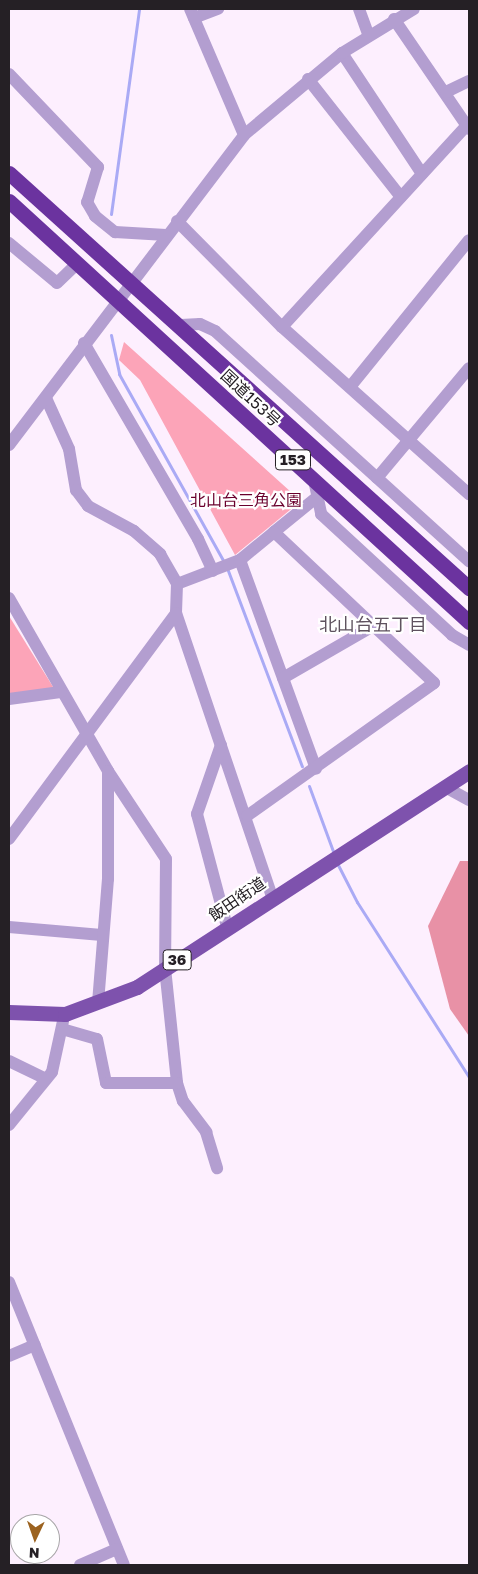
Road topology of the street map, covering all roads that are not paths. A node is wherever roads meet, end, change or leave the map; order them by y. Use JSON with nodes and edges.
{"nodes":[{"id":1,"x":218,"y":9,"type":"edge"},
{"id":2,"x":359,"y":9,"type":"edge"},
{"id":3,"x":414,"y":9,"type":"edge"},
{"id":4,"x":192,"y":14,"type":"edge"},
{"id":5,"x":394,"y":19,"type":"junction"},
{"id":6,"x":368,"y":34,"type":"junction"},
{"id":7,"x":342,"y":53,"type":"junction"},
{"id":8,"x":9,"y":74,"type":"edge"},
{"id":9,"x":308,"y":79,"type":"junction"},
{"id":10,"x":469,"y":81,"type":"edge"},
{"id":11,"x":446,"y":92,"type":"junction"},
{"id":12,"x":468,"y":127,"type":"edge"},
{"id":13,"x":244,"y":135,"type":"junction"},
{"id":14,"x":9,"y":174,"type":"edge"},
{"id":15,"x":422,"y":174,"type":"junction"},
{"id":16,"x":401,"y":197,"type":"junction"},
{"id":17,"x":9,"y":201,"type":"edge"},
{"id":18,"x":177,"y":221,"type":"junction"},
{"id":19,"x":166,"y":235,"type":"junction"},
{"id":20,"x":469,"y":240,"type":"edge"},
{"id":21,"x":9,"y":243,"type":"edge"},
{"id":22,"x":78,"y":263,"type":"junction"},
{"id":23,"x":130,"y":281,"type":"junction"},
{"id":24,"x":118,"y":298,"type":"junction"},
{"id":25,"x":181,"y":325,"type":"junction"},
{"id":26,"x":282,"y":327,"type":"junction"},
{"id":27,"x":84,"y":343,"type":"junction"},
{"id":28,"x":469,"y":368,"type":"edge"},
{"id":29,"x":350,"y":387,"type":"junction"},
{"id":30,"x":46,"y":398,"type":"junction"},
{"id":31,"x":409,"y":442,"type":"junction"},
{"id":32,"x":9,"y":446,"type":"edge"},
{"id":33,"x":377,"y":478,"type":"junction"},
{"id":34,"x":314,"y":480,"type":"junction"},
{"id":35,"x":469,"y":494,"type":"edge"},
{"id":36,"x":317,"y":497,"type":"junction"},
{"id":37,"x":274,"y":532,"type":"junction"},
{"id":38,"x":236,"y":561,"type":"junction"},
{"id":39,"x":469,"y":561,"type":"edge"},
{"id":40,"x":216,"y":570,"type":"junction"},
{"id":41,"x":177,"y":584,"type":"junction"},
{"id":42,"x":469,"y":588,"type":"edge"},
{"id":43,"x":9,"y":598,"type":"edge"},
{"id":44,"x":176,"y":613,"type":"junction"},
{"id":45,"x":469,"y":622,"type":"edge"},
{"id":46,"x":373,"y":626,"type":"junction"},
{"id":47,"x":469,"y":645,"type":"edge"},
{"id":48,"x":283,"y":678,"type":"junction"},
{"id":49,"x":62,"y":692,"type":"junction"},
{"id":50,"x":9,"y":699,"type":"edge"},
{"id":51,"x":86,"y":732,"type":"junction"},
{"id":52,"x":221,"y":745,"type":"junction"},
{"id":53,"x":316,"y":769,"type":"junction"},
{"id":54,"x":469,"y":771,"type":"edge"},
{"id":55,"x":108,"y":772,"type":"junction"},
{"id":56,"x":447,"y":788,"type":"junction"},
{"id":57,"x":469,"y":800,"type":"edge"},
{"id":58,"x":247,"y":816,"type":"junction"},
{"id":59,"x":9,"y":839,"type":"edge"},
{"id":60,"x":272,"y":897,"type":"junction"},
{"id":61,"x":9,"y":927,"type":"edge"},
{"id":62,"x":227,"y":927,"type":"junction"},
{"id":63,"x":102,"y":935,"type":"junction"},
{"id":64,"x":165,"y":968,"type":"junction"},
{"id":65,"x":98,"y":1003,"type":"junction"},
{"id":66,"x":9,"y":1012,"type":"edge"},
{"id":67,"x":65,"y":1014,"type":"junction"},
{"id":68,"x":62,"y":1029,"type":"junction"},
{"id":69,"x":9,"y":1061,"type":"edge"},
{"id":70,"x":46,"y":1079,"type":"junction"},
{"id":71,"x":177,"y":1083,"type":"junction"},
{"id":72,"x":9,"y":1125,"type":"edge"},
{"id":73,"x":217,"y":1168,"type":"dead end"},
{"id":74,"x":9,"y":1282,"type":"edge"},
{"id":75,"x":34,"y":1346,"type":"junction"},
{"id":76,"x":9,"y":1356,"type":"edge"},
{"id":77,"x":118,"y":1549,"type":"junction"},
{"id":78,"x":80,"y":1565,"type":"edge"},
{"id":79,"x":124,"y":1565,"type":"edge"}],
"edges":[{"from":1,"to":4,"type":"street"},
{"from":2,"to":6,"type":"street"},
{"from":3,"to":5,"type":"street"},
{"from":4,"to":13,"type":"street"},
{"from":5,"to":6,"type":"street"},
{"from":5,"to":11,"type":"street"},
{"from":6,"to":7,"type":"street"},
{"from":7,"to":9,"type":"street"},
{"from":7,"to":15,"type":"street"},
{"from":8,"to":19,"type":"street"},
{"from":9,"to":13,"type":"street"},
{"from":9,"to":16,"type":"street"},
{"from":10,"to":11,"type":"street"},
{"from":11,"to":12,"type":"street"},
{"from":12,"to":15,"type":"street"},
{"from":13,"to":18,"type":"street"},
{"from":14,"to":23,"type":"highway","name":"国道153号","number":"153"},
{"from":15,"to":16,"type":"street"},
{"from":16,"to":26,"type":"street"},
{"from":17,"to":22,"type":"highway","name":"国道153号","number":"153"},
{"from":18,"to":19,"type":"street"},
{"from":18,"to":26,"type":"street"},
{"from":19,"to":23,"type":"street"},
{"from":20,"to":29,"type":"street"},
{"from":21,"to":22,"type":"street"},
{"from":22,"to":24,"type":"highway","name":"国道153号","number":"153"},
{"from":23,"to":24,"type":"street"},
{"from":23,"to":25,"type":"highway","name":"国道153号","number":"153"},
{"from":24,"to":27,"type":"street"},
{"from":24,"to":34,"type":"highway","name":"国道153号","number":"153"},
{"from":25,"to":33,"type":"street"},
{"from":25,"to":42,"type":"highway","name":"国道153号","number":"153"},
{"from":26,"to":29,"type":"street"},
{"from":27,"to":30,"type":"street"},
{"from":27,"to":40,"type":"street"},
{"from":28,"to":31,"type":"street"},
{"from":29,"to":31,"type":"street"},
{"from":30,"to":32,"type":"street"},
{"from":30,"to":41,"type":"street"},
{"from":31,"to":33,"type":"street"},
{"from":31,"to":35,"type":"street"},
{"from":33,"to":39,"type":"street"},
{"from":34,"to":36,"type":"street"},
{"from":34,"to":45,"type":"highway","name":"国道153号","number":"153"},
{"from":36,"to":37,"type":"street"},
{"from":36,"to":47,"type":"street"},
{"from":37,"to":38,"type":"street"},
{"from":37,"to":46,"type":"street"},
{"from":38,"to":40,"type":"street"},
{"from":38,"to":48,"type":"street"},
{"from":40,"to":41,"type":"street"},
{"from":41,"to":44,"type":"street"},
{"from":43,"to":49,"type":"street"},
{"from":44,"to":51,"type":"street"},
{"from":44,"to":52,"type":"street"},
{"from":46,"to":48,"type":"street"},
{"from":46,"to":53,"type":"street"},
{"from":48,"to":53,"type":"street"},
{"from":49,"to":50,"type":"street"},
{"from":49,"to":51,"type":"street"},
{"from":51,"to":55,"type":"street"},
{"from":51,"to":59,"type":"street"},
{"from":52,"to":58,"type":"street"},
{"from":52,"to":62,"type":"street"},
{"from":53,"to":58,"type":"street"},
{"from":54,"to":56,"type":"main road","name":"飯田街道","number":"36"},
{"from":55,"to":63,"type":"street"},
{"from":55,"to":64,"type":"street"},
{"from":56,"to":57,"type":"street"},
{"from":56,"to":60,"type":"main road","name":"飯田街道","number":"36"},
{"from":58,"to":60,"type":"street"},
{"from":60,"to":62,"type":"main road","name":"飯田街道","number":"36"},
{"from":61,"to":63,"type":"street"},
{"from":62,"to":64,"type":"main road","name":"飯田街道","number":"36"},
{"from":63,"to":65,"type":"street"},
{"from":64,"to":65,"type":"main road","name":"飯田街道","number":"36"},
{"from":64,"to":71,"type":"street"},
{"from":65,"to":67,"type":"main road","name":"飯田街道","number":"36"},
{"from":66,"to":67,"type":"main road","name":"飯田街道","number":"36"},
{"from":67,"to":68,"type":"street"},
{"from":68,"to":70,"type":"street"},
{"from":68,"to":71,"type":"street"},
{"from":69,"to":70,"type":"street"},
{"from":70,"to":72,"type":"street"},
{"from":71,"to":73,"type":"street"},
{"from":74,"to":75,"type":"street"},
{"from":75,"to":76,"type":"street"},
{"from":75,"to":77,"type":"street"},
{"from":77,"to":78,"type":"street"},
{"from":77,"to":79,"type":"street"}]}
